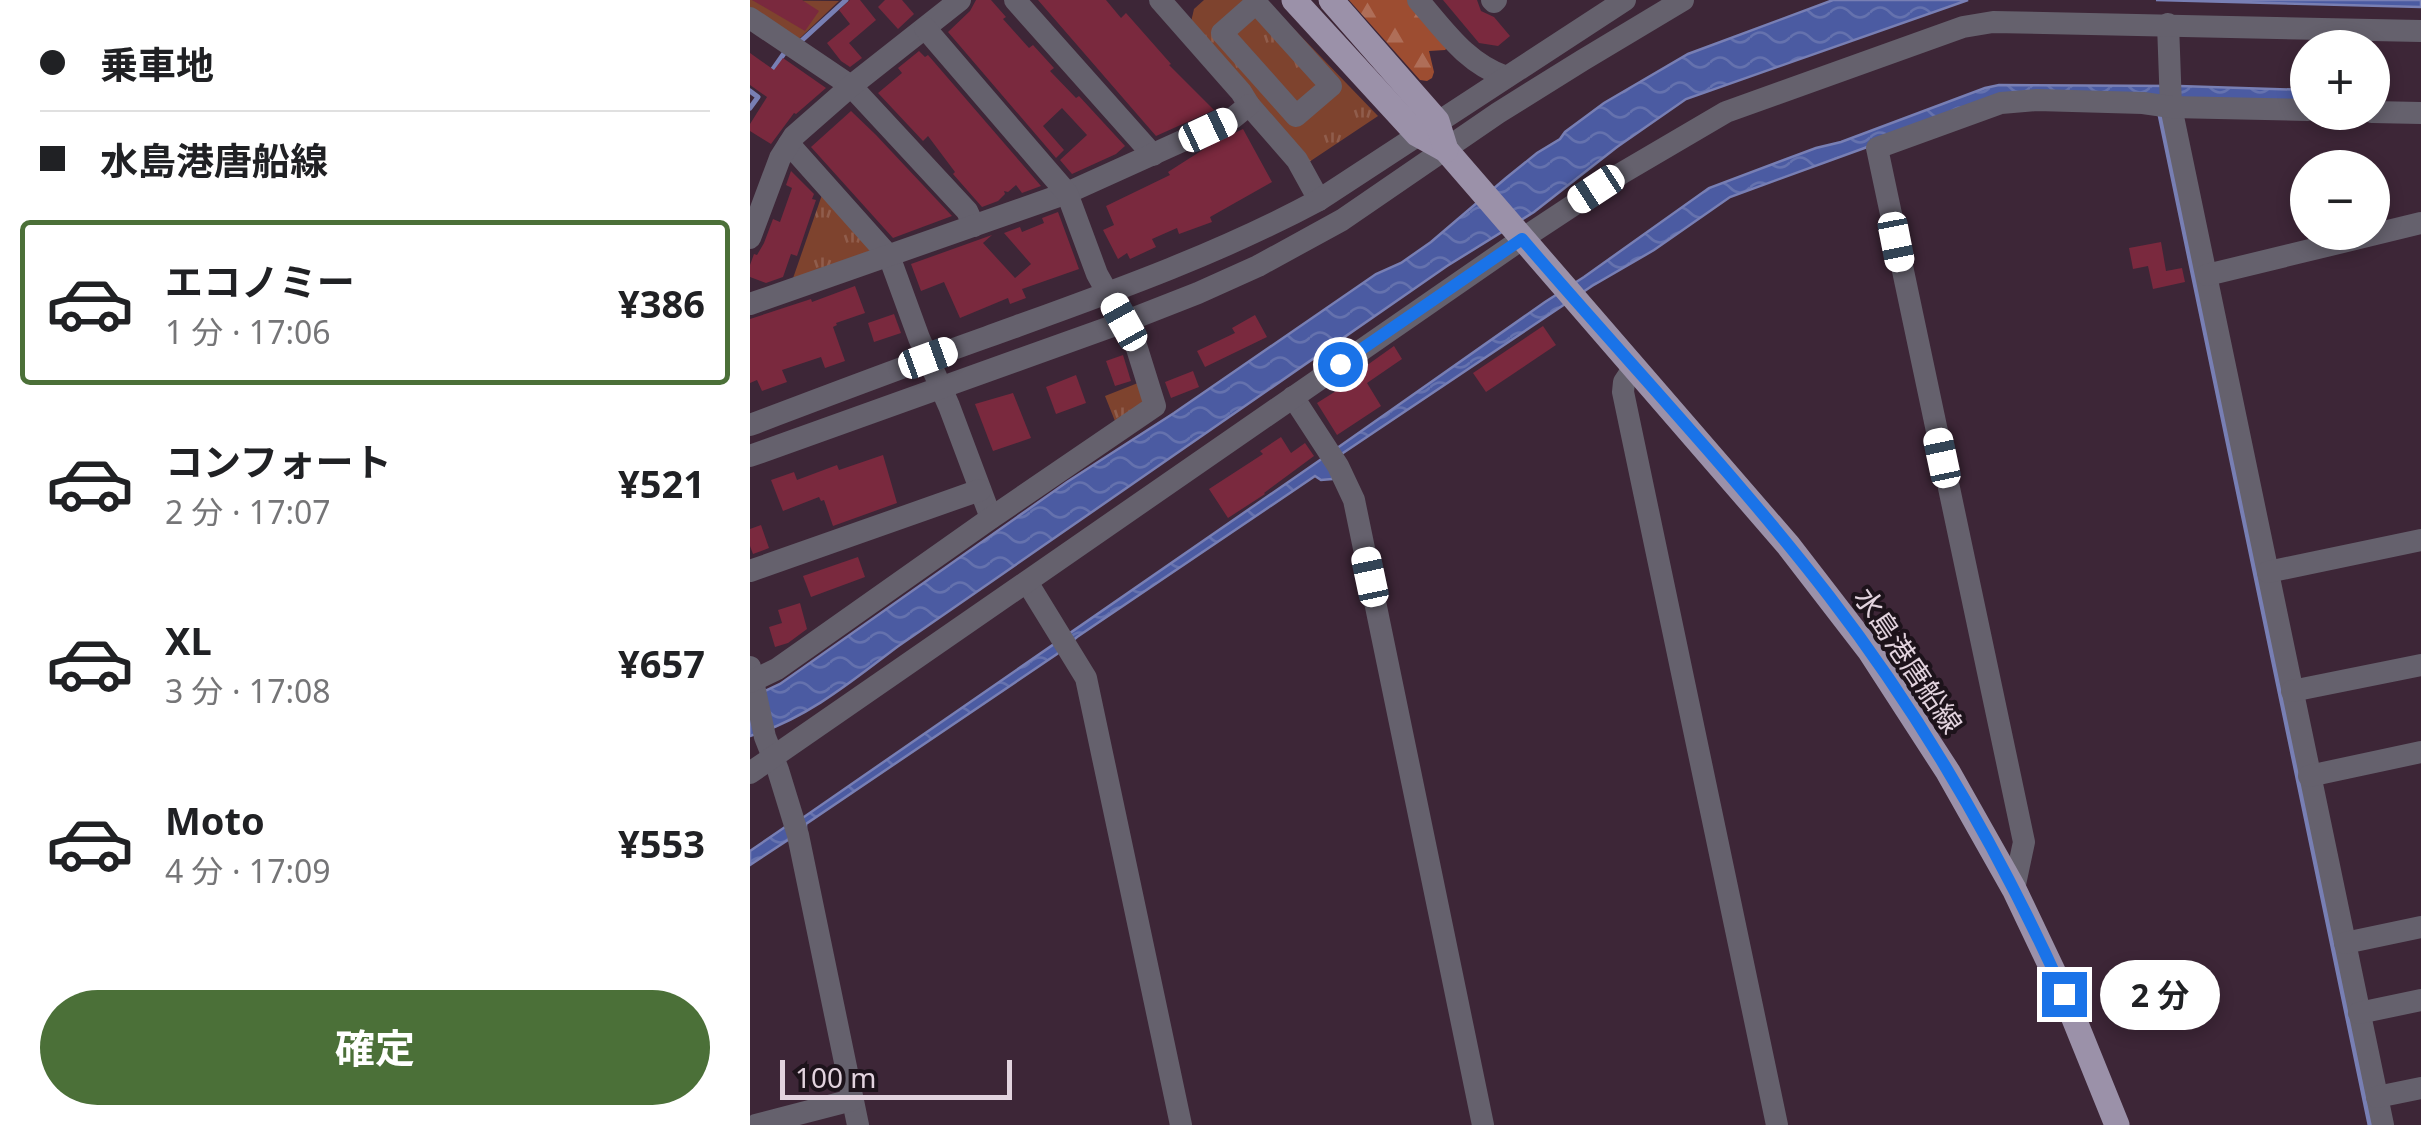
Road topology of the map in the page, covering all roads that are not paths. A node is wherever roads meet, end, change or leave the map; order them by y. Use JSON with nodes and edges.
{"nodes":[{"id":1,"x":960,"y":0,"type":"edge"},
{"id":2,"x":1017,"y":0,"type":"edge"},
{"id":3,"x":1140,"y":0,"type":"edge"},
{"id":4,"x":1418,"y":0,"type":"edge"},
{"id":5,"x":1436,"y":0,"type":"edge"},
{"id":6,"x":1625,"y":0,"type":"edge"},
{"id":7,"x":1683,"y":0,"type":"edge"},
{"id":8,"x":1295,"y":3,"type":"edge"},
{"id":9,"x":1335,"y":4,"type":"edge"},
{"id":10,"x":1175,"y":5,"type":"edge"},
{"id":11,"x":750,"y":18,"type":"edge"},
{"id":12,"x":2168,"y":24,"type":"junction"},
{"id":13,"x":925,"y":28,"type":"junction"},
{"id":14,"x":2421,"y":31,"type":"edge"},
{"id":15,"x":1482,"y":52,"type":"dead end"},
{"id":16,"x":1506,"y":77,"type":"junction"},
{"id":17,"x":851,"y":86,"type":"junction"},
{"id":18,"x":2166,"y":101,"type":"junction"},
{"id":19,"x":1245,"y":109,"type":"junction"},
{"id":20,"x":2290,"y":109,"type":"edge"},
{"id":21,"x":2390,"y":112,"type":"edge"},
{"id":22,"x":2421,"y":113,"type":"edge"},
{"id":23,"x":1296,"y":116,"type":"joint"},
{"id":24,"x":1427,"y":128,"type":"junction"},
{"id":25,"x":788,"y":144,"type":"junction"},
{"id":26,"x":1446,"y":150,"type":"junction"},
{"id":27,"x":1155,"y":154,"type":"junction"},
{"id":28,"x":1293,"y":176,"type":"dead end"},
{"id":29,"x":1067,"y":194,"type":"junction"},
{"id":30,"x":1319,"y":200,"type":"junction"},
{"id":31,"x":2421,"y":223,"type":"edge"},
{"id":32,"x":974,"y":226,"type":"junction"},
{"id":33,"x":1518,"y":234,"type":"junction"},
{"id":34,"x":750,"y":238,"type":"edge"},
{"id":35,"x":890,"y":256,"type":"junction"},
{"id":36,"x":2207,"y":275,"type":"junction"},
{"id":37,"x":1108,"y":294,"type":"junction"},
{"id":38,"x":750,"y":304,"type":"edge"},
{"id":39,"x":1124,"y":322,"type":"junction"},
{"id":40,"x":928,"y":358,"type":"junction"},
{"id":41,"x":1634,"y":367,"type":"junction"},
{"id":42,"x":941,"y":388,"type":"junction"},
{"id":43,"x":1293,"y":397,"type":"junction"},
{"id":44,"x":750,"y":425,"type":"edge"},
{"id":45,"x":750,"y":456,"type":"edge"},
{"id":46,"x":980,"y":490,"type":"junction"},
{"id":47,"x":991,"y":518,"type":"junction"},
{"id":48,"x":2421,"y":540,"type":"edge"},
{"id":49,"x":750,"y":571,"type":"edge"},
{"id":50,"x":2268,"y":572,"type":"junction"},
{"id":51,"x":1028,"y":582,"type":"junction"},
{"id":52,"x":2421,"y":665,"type":"edge"},
{"id":53,"x":752,"y":679,"type":"edge"},
{"id":54,"x":2292,"y":690,"type":"junction"},
{"id":55,"x":769,"y":747,"type":"junction"},
{"id":56,"x":2421,"y":752,"type":"edge"},
{"id":57,"x":750,"y":773,"type":"edge"},
{"id":58,"x":2309,"y":776,"type":"junction"},
{"id":59,"x":2014,"y":889,"type":"junction"},
{"id":60,"x":2421,"y":927,"type":"edge"},
{"id":61,"x":2345,"y":943,"type":"junction"},
{"id":62,"x":2421,"y":1000,"type":"edge"},
{"id":63,"x":2360,"y":1013,"type":"junction"},
{"id":64,"x":2421,"y":1088,"type":"edge"},
{"id":65,"x":2377,"y":1098,"type":"junction"},
{"id":66,"x":852,"y":1100,"type":"junction"},
{"id":67,"x":760,"y":1124,"type":"edge"},
{"id":68,"x":858,"y":1125,"type":"edge"},
{"id":69,"x":1181,"y":1125,"type":"edge"},
{"id":70,"x":1483,"y":1125,"type":"edge"},
{"id":71,"x":1778,"y":1125,"type":"edge"},
{"id":72,"x":2117,"y":1125,"type":"edge"},
{"id":73,"x":2383,"y":1125,"type":"edge"}],
"edges":[{"from":1,"to":13,"type":"street"},
{"from":2,"to":27,"type":"street"},
{"from":3,"to":19,"type":"street"},
{"from":4,"to":16,"type":"street"},
{"from":5,"to":15,"type":"street"},
{"from":6,"to":16,"type":"street"},
{"from":7,"to":26,"type":"street"},
{"from":8,"to":24,"type":"main road","name":"水島港唐船線"},
{"from":9,"to":24,"type":"main road","name":"水島港唐船線"},
{"from":10,"to":19,"type":"street"},
{"from":11,"to":17,"type":"street"},
{"from":12,"to":14,"type":"street"},
{"from":12,"to":18,"type":"street"},
{"from":12,"to":33,"type":"street"},
{"from":13,"to":17,"type":"street"},
{"from":13,"to":29,"type":"street"},
{"from":16,"to":24,"type":"street"},
{"from":17,"to":25,"type":"street"},
{"from":17,"to":32,"type":"street"},
{"from":18,"to":20,"type":"street"},
{"from":18,"to":36,"type":"street"},
{"from":18,"to":59,"type":"street"},
{"from":19,"to":27,"type":"street"},
{"from":19,"to":28,"type":"street"},
{"from":19,"to":30,"type":"street"},
{"from":21,"to":22,"type":"street"},
{"from":23,"to":23,"type":"street"},
{"from":24,"to":26,"type":"main road","name":"水島港唐船線"},
{"from":24,"to":30,"type":"street"},
{"from":25,"to":34,"type":"street"},
{"from":25,"to":35,"type":"street"},
{"from":26,"to":33,"type":"main road","name":"水島港唐船線"},
{"from":26,"to":39,"type":"street"},
{"from":27,"to":29,"type":"street"},
{"from":29,"to":32,"type":"street"},
{"from":29,"to":37,"type":"street"},
{"from":30,"to":37,"type":"street"},
{"from":31,"to":36,"type":"street"},
{"from":32,"to":35,"type":"street"},
{"from":33,"to":41,"type":"main road","name":"水島港唐船線"},
{"from":33,"to":43,"type":"street"},
{"from":35,"to":38,"type":"street"},
{"from":35,"to":40,"type":"street"},
{"from":36,"to":50,"type":"street"},
{"from":37,"to":39,"type":"street"},
{"from":37,"to":40,"type":"street"},
{"from":39,"to":42,"type":"street"},
{"from":39,"to":47,"type":"street"},
{"from":40,"to":42,"type":"street"},
{"from":40,"to":44,"type":"street"},
{"from":41,"to":59,"type":"main road","name":"水島港唐船線"},
{"from":41,"to":71,"type":"street"},
{"from":42,"to":45,"type":"street"},
{"from":42,"to":46,"type":"street"},
{"from":43,"to":51,"type":"street"},
{"from":43,"to":70,"type":"street"},
{"from":46,"to":47,"type":"street"},
{"from":46,"to":49,"type":"street"},
{"from":47,"to":53,"type":"street"},
{"from":48,"to":50,"type":"street"},
{"from":50,"to":54,"type":"street"},
{"from":51,"to":55,"type":"street"},
{"from":51,"to":69,"type":"street"},
{"from":52,"to":54,"type":"street"},
{"from":53,"to":55,"type":"street"},
{"from":54,"to":58,"type":"street"},
{"from":55,"to":57,"type":"street"},
{"from":55,"to":66,"type":"street"},
{"from":56,"to":58,"type":"street"},
{"from":58,"to":61,"type":"street"},
{"from":59,"to":72,"type":"main road","name":"水島港唐船線"},
{"from":60,"to":61,"type":"street"},
{"from":61,"to":63,"type":"street"},
{"from":62,"to":63,"type":"street"},
{"from":63,"to":65,"type":"street"},
{"from":64,"to":65,"type":"street"},
{"from":65,"to":73,"type":"street"},
{"from":66,"to":67,"type":"street"},
{"from":66,"to":68,"type":"street"}]}
